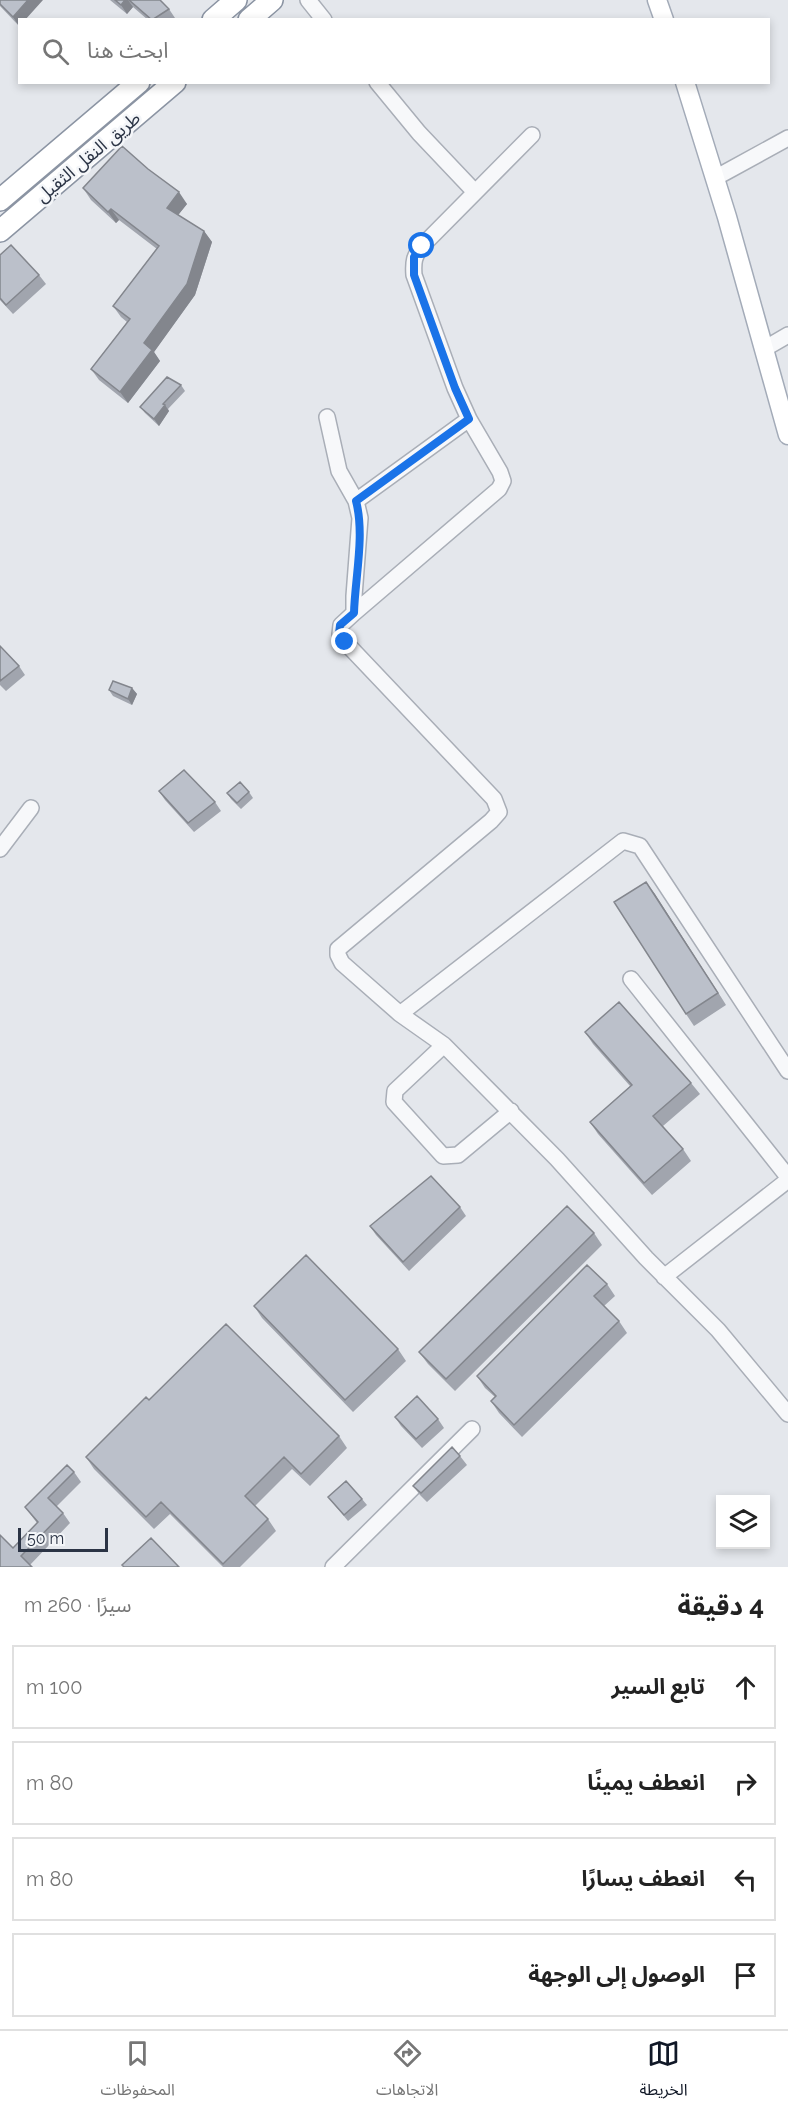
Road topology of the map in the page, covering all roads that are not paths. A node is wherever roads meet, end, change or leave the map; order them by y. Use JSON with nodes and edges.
{"nodes":[{"id":1,"x":236,"y":0,"type":"edge"},
{"id":2,"x":272,"y":0,"type":"edge"},
{"id":3,"x":308,"y":0,"type":"edge"},
{"id":4,"x":215,"y":18,"type":"edge"},
{"id":5,"x":251,"y":18,"type":"edge"},
{"id":6,"x":322,"y":18,"type":"edge"},
{"id":7,"x":137,"y":84,"type":"edge"},
{"id":8,"x":173,"y":84,"type":"edge"},
{"id":9,"x":379,"y":84,"type":"edge"},
{"id":10,"x":686,"y":84,"type":"edge"},
{"id":11,"x":532,"y":135,"type":"dead end"},
{"id":12,"x":788,"y":138,"type":"edge"},
{"id":13,"x":716,"y":178,"type":"junction"},
{"id":14,"x":474,"y":191,"type":"junction"},
{"id":15,"x":0,"y":200,"type":"edge"},
{"id":16,"x":0,"y":231,"type":"edge"},
{"id":17,"x":788,"y":335,"type":"edge"},
{"id":18,"x":764,"y":349,"type":"junction"},
{"id":19,"x":327,"y":417,"type":"dead end"},
{"id":20,"x":469,"y":419,"type":"junction"},
{"id":21,"x":788,"y":435,"type":"edge"},
{"id":22,"x":356,"y":501,"type":"junction"},
{"id":23,"x":354,"y":613,"type":"junction"},
{"id":24,"x":31,"y":808,"type":"dead end"},
{"id":25,"x":0,"y":849,"type":"edge"},
{"id":26,"x":631,"y":979,"type":"dead end"},
{"id":27,"x":400,"y":1014,"type":"junction"},
{"id":28,"x":444,"y":1045,"type":"junction"},
{"id":29,"x":788,"y":1071,"type":"edge"},
{"id":30,"x":511,"y":1112,"type":"junction"},
{"id":31,"x":788,"y":1178,"type":"edge"},
{"id":32,"x":664,"y":1277,"type":"junction"},
{"id":33,"x":788,"y":1414,"type":"edge"},
{"id":34,"x":472,"y":1429,"type":"dead end"},
{"id":35,"x":333,"y":1567,"type":"edge"}],
"edges":[{"from":1,"to":4,"type":"highway"},
{"from":2,"to":5,"type":"highway"},
{"from":3,"to":6,"type":"street"},
{"from":7,"to":15,"type":"highway","name":"طريق النقل الثقيل"},
{"from":8,"to":16,"type":"highway","name":"طريق النقل الثقيل"},
{"from":9,"to":14,"type":"street"},
{"from":10,"to":13,"type":"main road"},
{"from":11,"to":14,"type":"street"},
{"from":12,"to":13,"type":"street"},
{"from":13,"to":18,"type":"main road"},
{"from":14,"to":20,"type":"street"},
{"from":17,"to":18,"type":"street"},
{"from":18,"to":21,"type":"main road"},
{"from":19,"to":22,"type":"street"},
{"from":20,"to":22,"type":"street"},
{"from":20,"to":23,"type":"street"},
{"from":22,"to":23,"type":"street"},
{"from":23,"to":27,"type":"street"},
{"from":24,"to":25,"type":"street"},
{"from":26,"to":31,"type":"street"},
{"from":27,"to":28,"type":"street"},
{"from":27,"to":29,"type":"street"},
{"from":28,"to":30,"type":"street"},
{"from":28,"to":30,"type":"street"},
{"from":30,"to":32,"type":"street"},
{"from":31,"to":32,"type":"street"},
{"from":32,"to":33,"type":"street"},
{"from":34,"to":35,"type":"street"}]}
